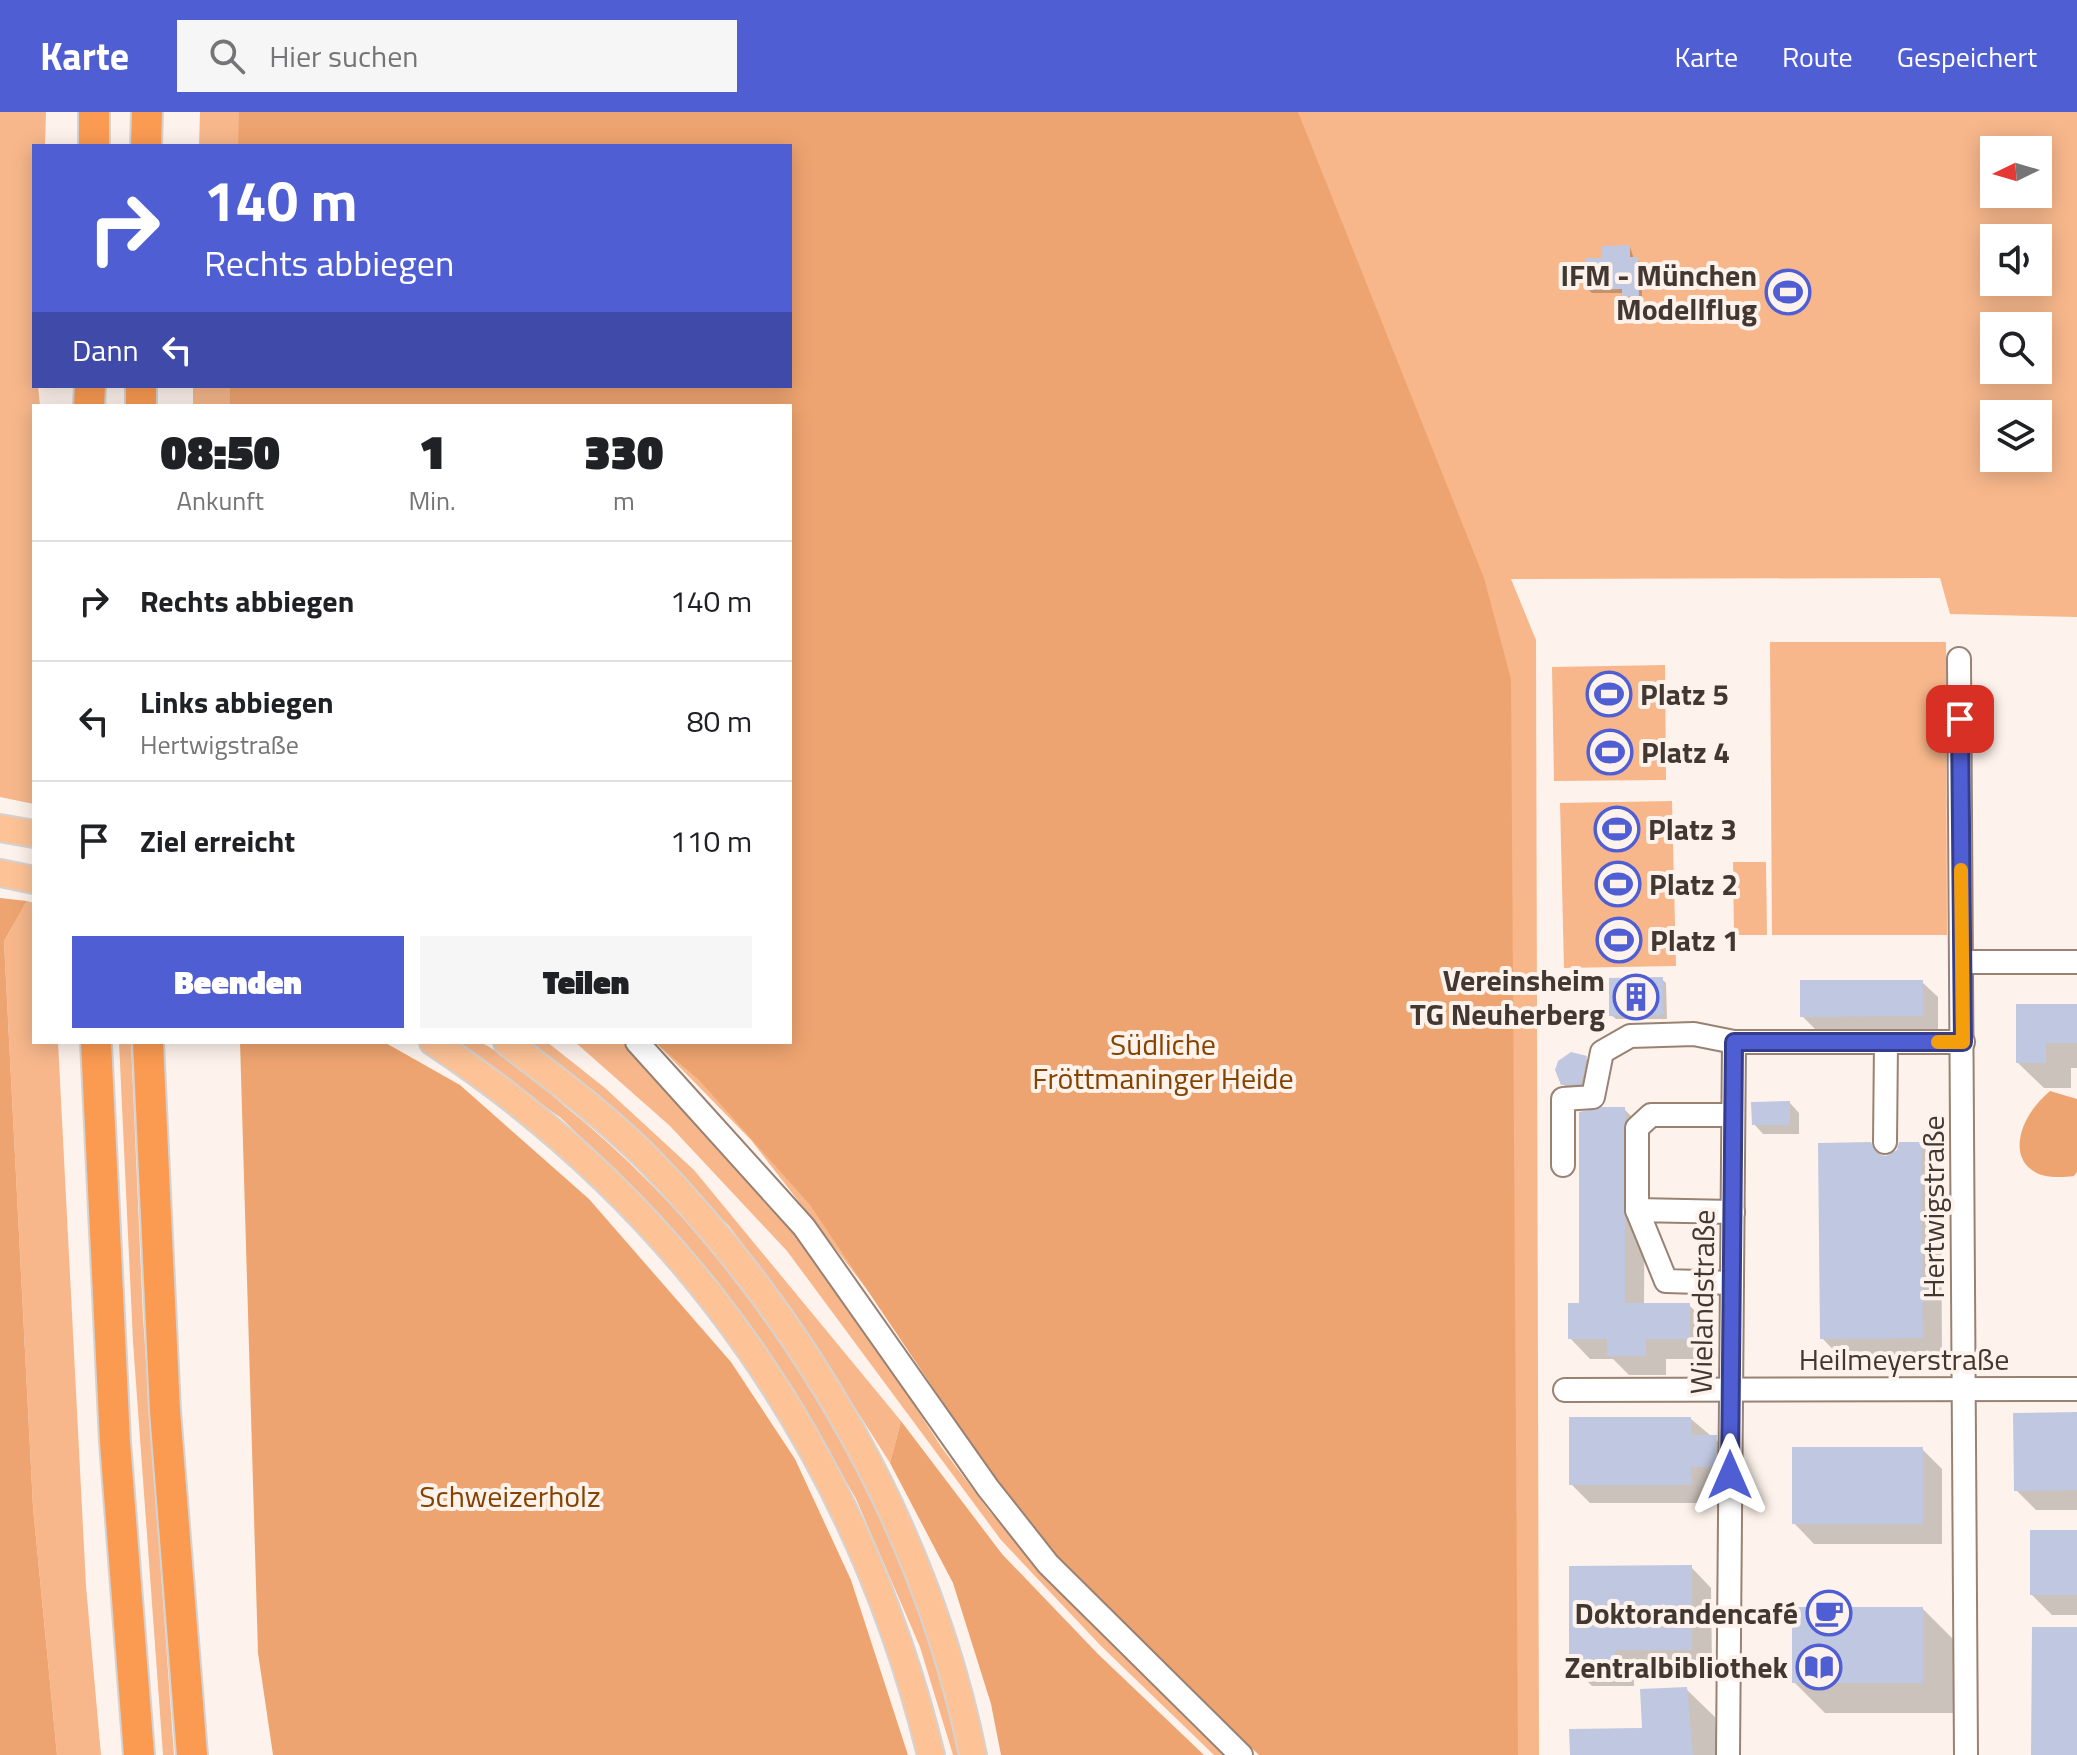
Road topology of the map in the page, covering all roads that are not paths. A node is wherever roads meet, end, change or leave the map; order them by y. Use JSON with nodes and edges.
{"nodes":[{"id":1,"x":94,"y":112,"type":"edge"},
{"id":2,"x":147,"y":112,"type":"edge"},
{"id":3,"x":94,"y":144,"type":"edge"},
{"id":4,"x":146,"y":144,"type":"edge"},
{"id":5,"x":1959,"y":659,"type":"dead end"},
{"id":6,"x":1962,"y":962,"type":"junction"},
{"id":7,"x":2077,"y":962,"type":"edge"},
{"id":8,"x":1734,"y":1042,"type":"junction"},
{"id":9,"x":1963,"y":1042,"type":"junction"},
{"id":10,"x":1886,"y":1043,"type":"junction"},
{"id":11,"x":96,"y":1044,"type":"edge"},
{"id":12,"x":148,"y":1044,"type":"edge"},
{"id":13,"x":436,"y":1044,"type":"edge"},
{"id":14,"x":510,"y":1044,"type":"edge"},
{"id":15,"x":639,"y":1044,"type":"edge"},
{"id":16,"x":1733,"y":1115,"type":"junction"},
{"id":17,"x":1885,"y":1142,"type":"dead end"},
{"id":18,"x":1563,"y":1165,"type":"dead end"},
{"id":19,"x":1637,"y":1210,"type":"junction"},
{"id":20,"x":1733,"y":1212,"type":"junction"},
{"id":21,"x":1732,"y":1283,"type":"junction"},
{"id":22,"x":1731,"y":1388,"type":"junction"},
{"id":23,"x":1964,"y":1389,"type":"junction"},
{"id":24,"x":2077,"y":1389,"type":"edge"},
{"id":25,"x":1565,"y":1390,"type":"dead end"},
{"id":26,"x":139,"y":1755,"type":"edge"},
{"id":27,"x":192,"y":1755,"type":"edge"},
{"id":28,"x":931,"y":1755,"type":"edge"},
{"id":29,"x":973,"y":1755,"type":"edge"},
{"id":30,"x":1241,"y":1755,"type":"edge"},
{"id":31,"x":1728,"y":1755,"type":"edge"},
{"id":32,"x":1966,"y":1755,"type":"edge"}],
"edges":[{"from":1,"to":3,"type":"highway"},
{"from":2,"to":4,"type":"highway"},
{"from":5,"to":6,"type":"street","name":"Hertwigstraße"},
{"from":6,"to":7,"type":"street"},
{"from":6,"to":9,"type":"street","name":"Hertwigstraße"},
{"from":8,"to":10,"type":"street"},
{"from":8,"to":16,"type":"street","name":"Wielandstraße"},
{"from":8,"to":18,"type":"street"},
{"from":9,"to":10,"type":"street"},
{"from":9,"to":23,"type":"street","name":"Hertwigstraße"},
{"from":10,"to":17,"type":"street"},
{"from":11,"to":26,"type":"highway"},
{"from":12,"to":27,"type":"highway"},
{"from":13,"to":28,"type":"main road"},
{"from":14,"to":29,"type":"main road"},
{"from":15,"to":30,"type":"street"},
{"from":16,"to":19,"type":"street"},
{"from":16,"to":20,"type":"street","name":"Wielandstraße"},
{"from":19,"to":20,"type":"street"},
{"from":19,"to":21,"type":"street"},
{"from":20,"to":21,"type":"street","name":"Wielandstraße"},
{"from":21,"to":22,"type":"street","name":"Wielandstraße"},
{"from":22,"to":23,"type":"street","name":"Heilmeyerstraße"},
{"from":22,"to":25,"type":"street","name":"Heilmeyerstraße"},
{"from":22,"to":31,"type":"street","name":"Wielandstraße"},
{"from":23,"to":24,"type":"street","name":"Heilmeyerstraße"},
{"from":23,"to":32,"type":"street","name":"Hertwigstraße"}]}
